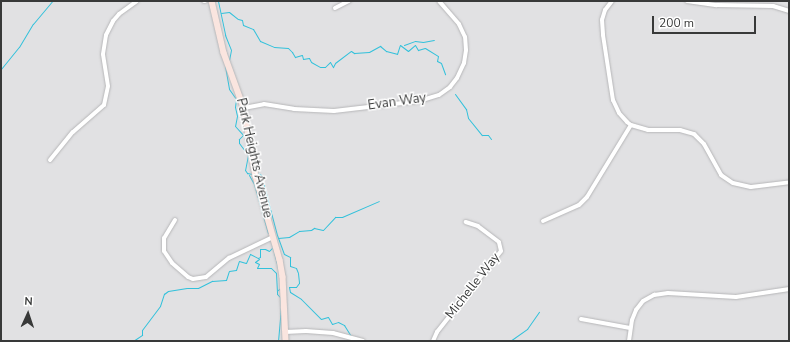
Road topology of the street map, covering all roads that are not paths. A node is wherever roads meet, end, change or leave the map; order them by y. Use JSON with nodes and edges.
{"nodes":[{"id":1,"x":136,"y":1,"type":"edge"},
{"id":2,"x":212,"y":1,"type":"edge"},
{"id":3,"x":349,"y":1,"type":"edge"},
{"id":4,"x":439,"y":1,"type":"edge"},
{"id":5,"x":612,"y":1,"type":"edge"},
{"id":6,"x":688,"y":1,"type":"edge"},
{"id":7,"x":335,"y":8,"type":"dead end"},
{"id":8,"x":789,"y":11,"type":"edge"},
{"id":9,"x":244,"y":108,"type":"junction"},
{"id":10,"x":631,"y":125,"type":"junction"},
{"id":11,"x":50,"y":160,"type":"dead end"},
{"id":12,"x":789,"y":182,"type":"edge"},
{"id":13,"x":175,"y":220,"type":"dead end"},
{"id":14,"x":543,"y":221,"type":"dead end"},
{"id":15,"x":466,"y":222,"type":"dead end"},
{"id":16,"x":273,"y":237,"type":"junction"},
{"id":17,"x":789,"y":290,"type":"edge"},
{"id":18,"x":581,"y":319,"type":"dead end"},
{"id":19,"x":630,"y":328,"type":"junction"},
{"id":20,"x":285,"y":332,"type":"junction"},
{"id":21,"x":286,"y":341,"type":"edge"},
{"id":22,"x":363,"y":341,"type":"edge"},
{"id":23,"x":433,"y":341,"type":"edge"},
{"id":24,"x":629,"y":341,"type":"edge"}],
"edges":[{"from":1,"to":11,"type":"street"},
{"from":2,"to":9,"type":"main road","name":"Park Heights Avenue"},
{"from":3,"to":7,"type":"street"},
{"from":4,"to":9,"type":"street","name":"Evan Way"},
{"from":5,"to":10,"type":"street"},
{"from":6,"to":8,"type":"street"},
{"from":9,"to":16,"type":"main road","name":"Park Heights Avenue"},
{"from":10,"to":12,"type":"street"},
{"from":10,"to":14,"type":"street"},
{"from":13,"to":16,"type":"street"},
{"from":15,"to":23,"type":"street","name":"Michelle Way"},
{"from":16,"to":20,"type":"main road","name":"Park Heights Avenue"},
{"from":17,"to":19,"type":"street"},
{"from":18,"to":19,"type":"street"},
{"from":19,"to":24,"type":"street"},
{"from":20,"to":21,"type":"main road","name":"Park Heights Avenue"},
{"from":20,"to":22,"type":"street"}]}
